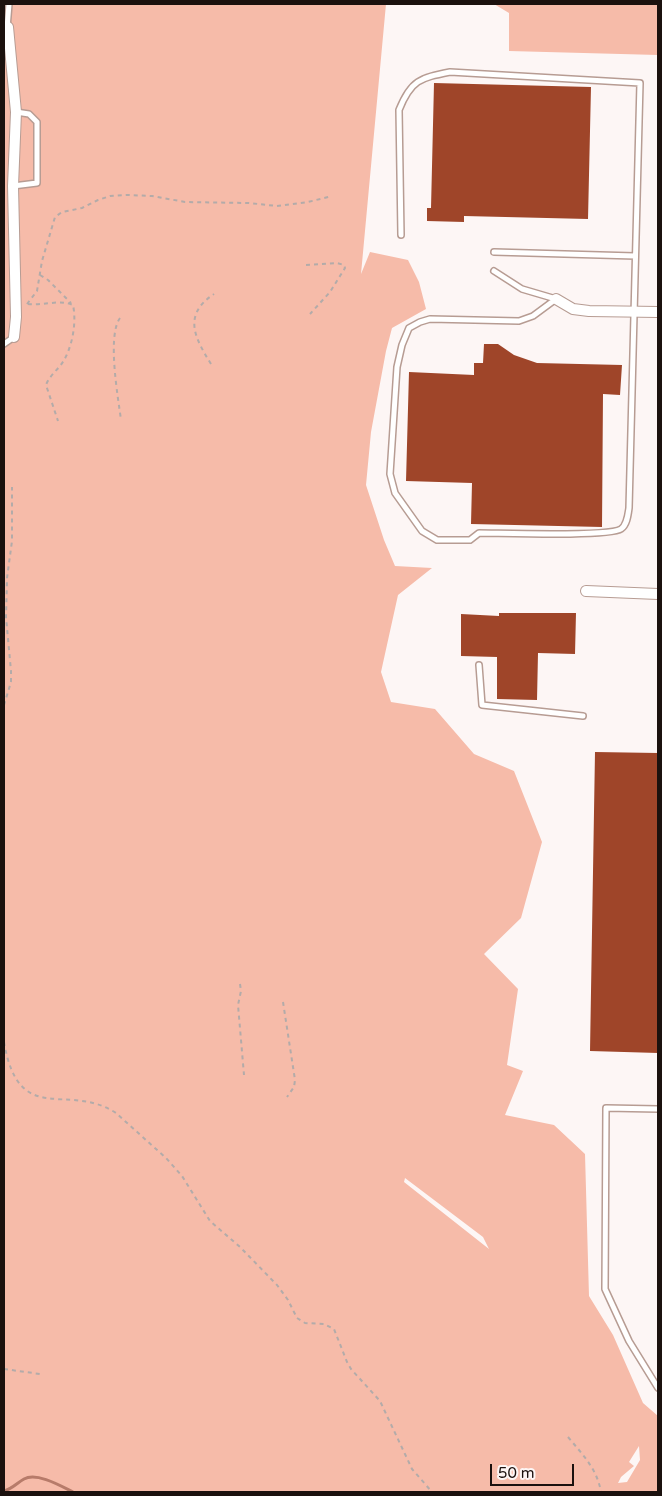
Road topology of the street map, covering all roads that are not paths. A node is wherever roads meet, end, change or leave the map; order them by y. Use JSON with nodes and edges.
{"nodes":[{"id":1,"x":9,"y":4,"type":"edge"},
{"id":2,"x":6,"y":28,"type":"edge"},
{"id":3,"x":7,"y":56,"type":"edge"},
{"id":4,"x":16,"y":112,"type":"junction"},
{"id":5,"x":13,"y":186,"type":"junction"},
{"id":6,"x":401,"y":235,"type":"dead end"},
{"id":7,"x":494,"y":252,"type":"dead end"},
{"id":8,"x":635,"y":256,"type":"junction"},
{"id":9,"x":494,"y":271,"type":"dead end"},
{"id":10,"x":556,"y":299,"type":"junction"},
{"id":11,"x":634,"y":311,"type":"junction"},
{"id":12,"x":658,"y":312,"type":"edge"},
{"id":13,"x":7,"y":341,"type":"edge"},
{"id":14,"x":586,"y":591,"type":"dead end"},
{"id":15,"x":658,"y":594,"type":"edge"},
{"id":16,"x":479,"y":665,"type":"dead end"},
{"id":17,"x":583,"y":716,"type":"dead end"},
{"id":18,"x":658,"y":1109,"type":"edge"},
{"id":19,"x":658,"y":1388,"type":"edge"}],
"edges":[{"from":1,"to":2,"type":"lane"},
{"from":2,"to":3,"type":"street"},
{"from":3,"to":4,"type":"street"},
{"from":4,"to":5,"type":"street"},
{"from":4,"to":5,"type":"lane"},
{"from":5,"to":13,"type":"street"},
{"from":6,"to":8,"type":"lane"},
{"from":7,"to":8,"type":"lane"},
{"from":8,"to":11,"type":"lane"},
{"from":9,"to":10,"type":"lane"},
{"from":10,"to":11,"type":"street"},
{"from":10,"to":11,"type":"lane"},
{"from":11,"to":12,"type":"street"},
{"from":14,"to":15,"type":"street"},
{"from":16,"to":17,"type":"lane"},
{"from":18,"to":19,"type":"lane"}]}
